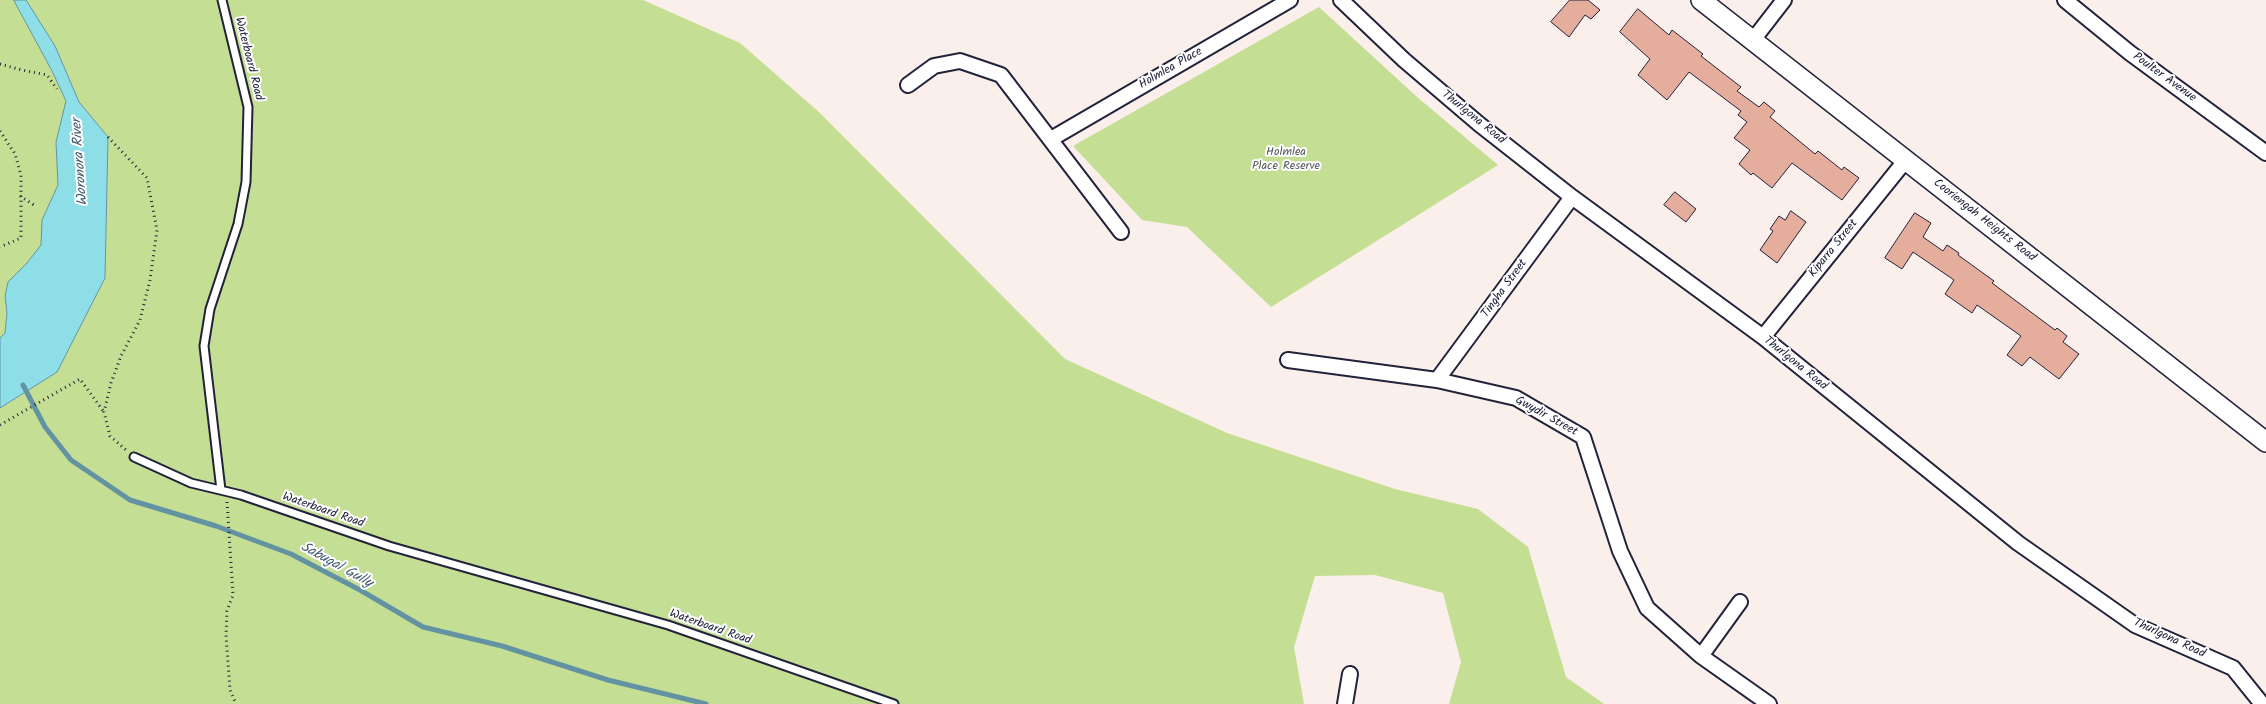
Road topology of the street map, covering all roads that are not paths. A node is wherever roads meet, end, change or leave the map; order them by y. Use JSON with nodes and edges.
{"nodes":[{"id":1,"x":222,"y":0,"type":"edge"},
{"id":2,"x":1290,"y":0,"type":"edge"},
{"id":3,"x":1341,"y":0,"type":"edge"},
{"id":4,"x":1701,"y":0,"type":"edge"},
{"id":5,"x":1784,"y":0,"type":"edge"},
{"id":6,"x":2065,"y":0,"type":"edge"},
{"id":7,"x":1753,"y":40,"type":"junction"},
{"id":8,"x":908,"y":86,"type":"dead end"},
{"id":9,"x":1051,"y":139,"type":"junction"},
{"id":10,"x":2266,"y":153,"type":"edge"},
{"id":11,"x":1905,"y":160,"type":"junction"},
{"id":12,"x":1572,"y":197,"type":"junction"},
{"id":13,"x":1122,"y":232,"type":"dead end"},
{"id":14,"x":1762,"y":337,"type":"junction"},
{"id":15,"x":1288,"y":360,"type":"dead end"},
{"id":16,"x":1437,"y":380,"type":"junction"},
{"id":17,"x":2265,"y":439,"type":"edge"},
{"id":18,"x":134,"y":457,"type":"road end"},
{"id":19,"x":222,"y":490,"type":"junction"},
{"id":20,"x":1740,"y":602,"type":"dead end"},
{"id":21,"x":1701,"y":656,"type":"junction"},
{"id":22,"x":1350,"y":674,"type":"dead end"},
{"id":23,"x":894,"y":704,"type":"edge"},
{"id":24,"x":1345,"y":704,"type":"edge"},
{"id":25,"x":1769,"y":704,"type":"edge"},
{"id":26,"x":2262,"y":704,"type":"edge"}],
"edges":[{"from":1,"to":19,"type":"lane","name":"Waterboard Road"},
{"from":2,"to":9,"type":"street","name":"Holmlea Place"},
{"from":3,"to":12,"type":"street","name":"Thurlgona Road"},
{"from":4,"to":7,"type":"street","name":"Cooriengah Heights Road"},
{"from":5,"to":7,"type":"street"},
{"from":6,"to":10,"type":"street","name":"Poulter Avenue"},
{"from":7,"to":11,"type":"street","name":"Cooriengah Heights Road"},
{"from":8,"to":9,"type":"street"},
{"from":9,"to":13,"type":"street"},
{"from":11,"to":14,"type":"street","name":"Kiparra Street"},
{"from":11,"to":17,"type":"street","name":"Cooriengah Heights Road"},
{"from":12,"to":14,"type":"street","name":"Thurlgona Road"},
{"from":12,"to":16,"type":"street","name":"Tingha Street"},
{"from":14,"to":26,"type":"street","name":"Thurlgona Road"},
{"from":15,"to":16,"type":"street","name":"Gwydir Street"},
{"from":16,"to":21,"type":"street","name":"Gwydir Street"},
{"from":18,"to":19,"type":"lane"},
{"from":19,"to":23,"type":"lane","name":"Waterboard Road"},
{"from":20,"to":21,"type":"street"},
{"from":21,"to":25,"type":"street","name":"Gwydir Street"},
{"from":22,"to":24,"type":"street"}]}
